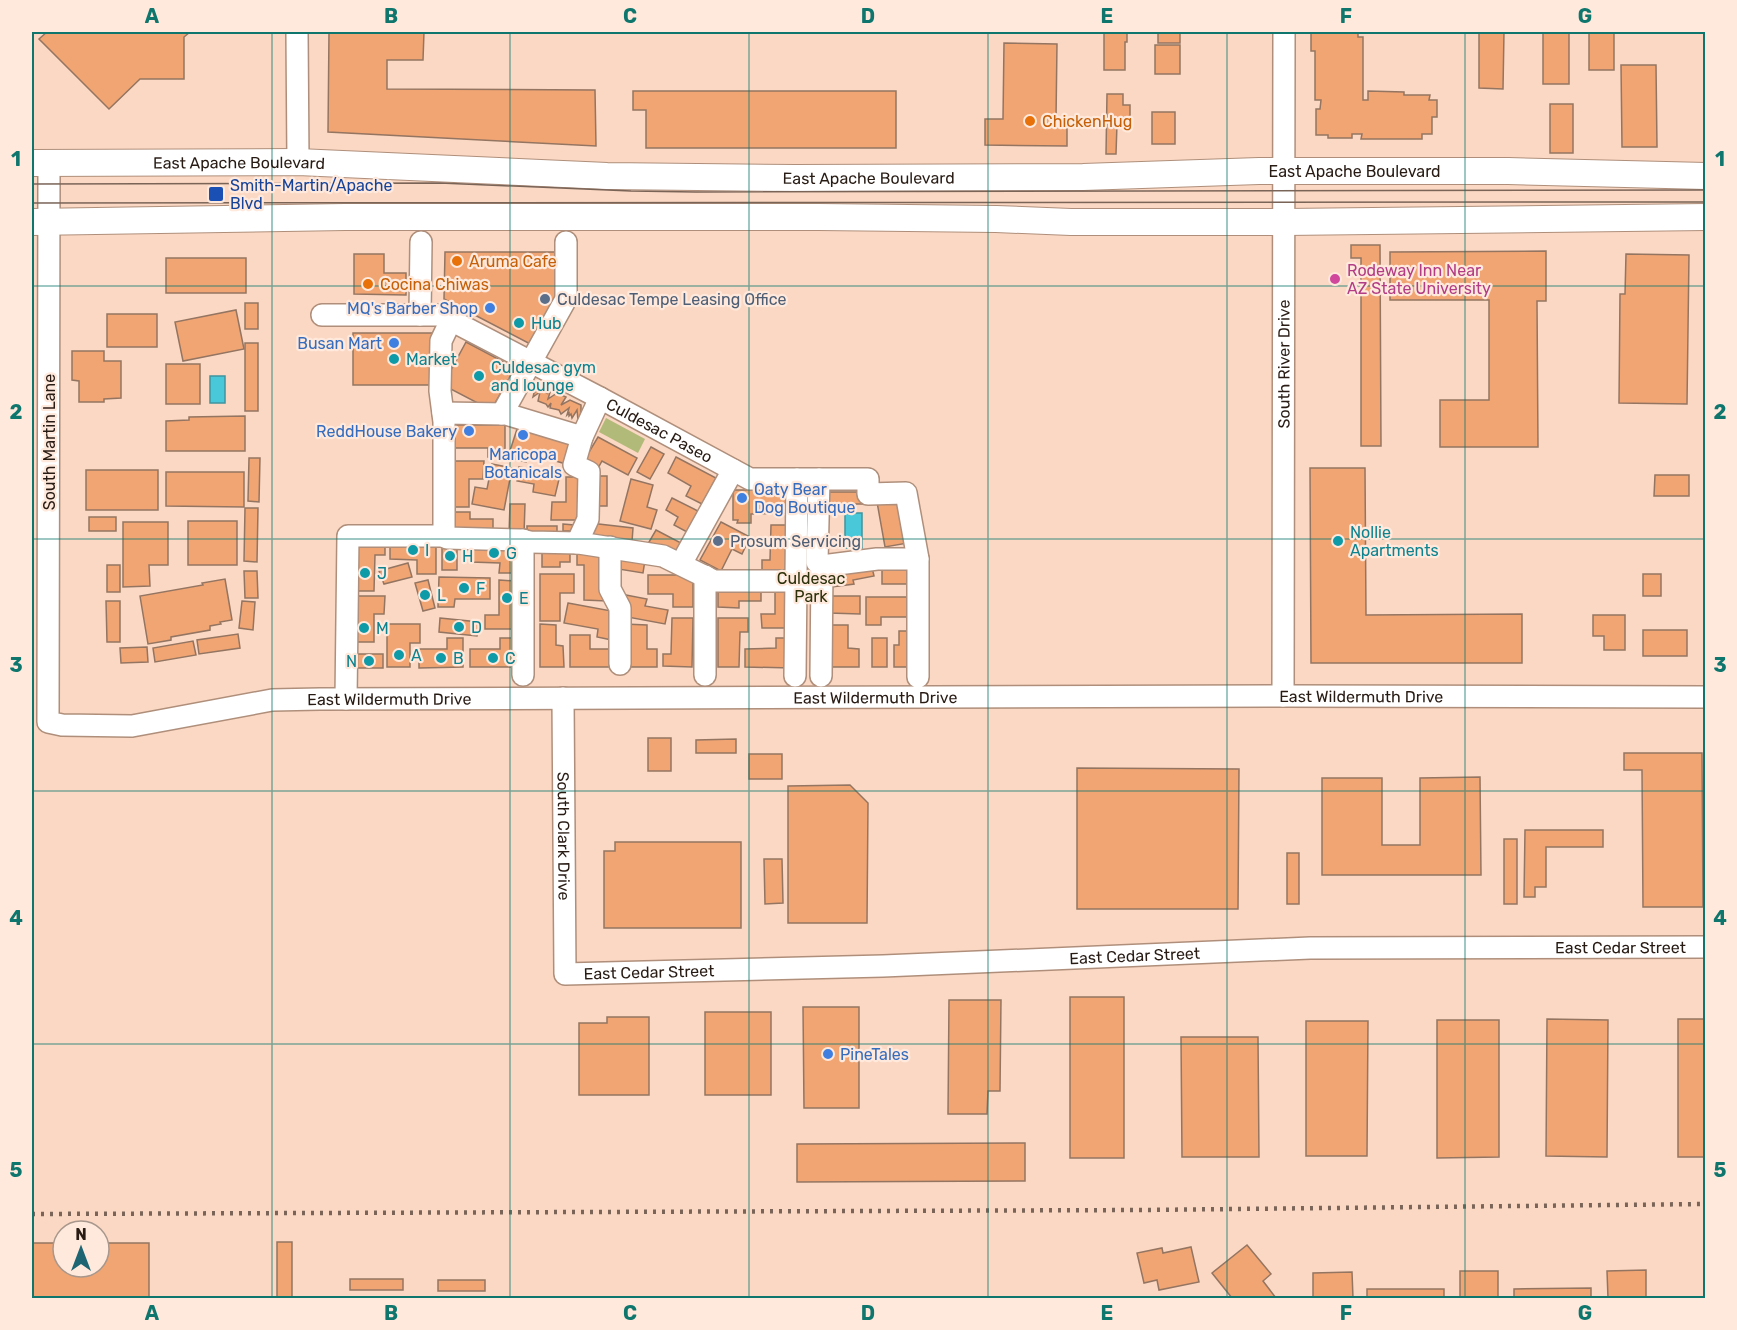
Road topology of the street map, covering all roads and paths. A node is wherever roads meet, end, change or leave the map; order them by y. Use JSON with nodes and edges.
{"nodes":[{"id":1,"x":297,"y":32,"type":"edge"},
{"id":2,"x":1284,"y":32,"type":"edge"},
{"id":3,"x":298,"y":162,"type":"junction"},
{"id":4,"x":40,"y":163,"type":"edge"},
{"id":5,"x":1284,"y":171,"type":"junction"},
{"id":6,"x":1706,"y":176,"type":"edge"},
{"id":7,"x":1706,"y":217,"type":"edge"},
{"id":8,"x":40,"y":222,"type":"edge"},
{"id":9,"x":1285,"y":222,"type":"junction"},
{"id":10,"x":421,"y":242,"type":"dead end"},
{"id":11,"x":566,"y":242,"type":"dead end"},
{"id":12,"x":322,"y":315,"type":"dead end"},
{"id":13,"x":420,"y":315,"type":"junction"},
{"id":14,"x":451,"y":320,"type":"junction"},
{"id":15,"x":531,"y":362,"type":"junction"},
{"id":16,"x":600,"y":398,"type":"junction"},
{"id":17,"x":443,"y":413,"type":"junction"},
{"id":18,"x":502,"y":414,"type":"junction"},
{"id":19,"x":582,"y":437,"type":"junction"},
{"id":20,"x":733,"y":470,"type":"junction"},
{"id":21,"x":797,"y":479,"type":"junction"},
{"id":22,"x":819,"y":479,"type":"junction"},
{"id":23,"x":444,"y":536,"type":"junction"},
{"id":24,"x":523,"y":540,"type":"junction"},
{"id":25,"x":577,"y":543,"type":"junction"},
{"id":26,"x":610,"y":547,"type":"junction"},
{"id":27,"x":918,"y":559,"type":"junction"},
{"id":28,"x":681,"y":564,"type":"junction"},
{"id":29,"x":822,"y":573,"type":"junction"},
{"id":30,"x":705,"y":576,"type":"junction"},
{"id":31,"x":796,"y":580,"type":"junction"},
{"id":32,"x":620,"y":664,"type":"dead end"},
{"id":33,"x":523,"y":675,"type":"dead end"},
{"id":34,"x":705,"y":675,"type":"dead end"},
{"id":35,"x":795,"y":676,"type":"dead end"},
{"id":36,"x":821,"y":676,"type":"dead end"},
{"id":37,"x":918,"y":677,"type":"dead end"},
{"id":38,"x":1283,"y":696,"type":"junction"},
{"id":39,"x":563,"y":698,"type":"junction"},
{"id":40,"x":1706,"y":698,"type":"edge"},
{"id":41,"x":346,"y":699,"type":"junction"},
{"id":42,"x":48,"y":722,"type":"joint"},
{"id":43,"x":1706,"y":947,"type":"edge"},
{"id":44,"x":565,"y":974,"type":"joint"}],
"edges":[{"from":1,"to":3,"type":"street"},
{"from":2,"to":5,"type":"street","name":"South River Drive"},
{"from":3,"to":4,"type":"main road","name":"East Apache Boulevard"},
{"from":3,"to":5,"type":"main road","name":"East Apache Boulevard"},
{"from":4,"to":8,"type":"street","name":"South Martin Lane"},
{"from":5,"to":6,"type":"main road","name":"East Apache Boulevard"},
{"from":5,"to":9,"type":"street","name":"South River Drive"},
{"from":7,"to":9,"type":"main road"},
{"from":8,"to":9,"type":"main road"},
{"from":8,"to":42,"type":"street","name":"South Martin Lane"},
{"from":9,"to":38,"type":"street","name":"South River Drive"},
{"from":10,"to":13,"type":"street"},
{"from":11,"to":15,"type":"street"},
{"from":12,"to":13,"type":"street","name":"Culdesac Paseo"},
{"from":13,"to":14,"type":"street","name":"Culdesac Paseo"},
{"from":14,"to":15,"type":"street","name":"Culdesac Paseo"},
{"from":14,"to":17,"type":"street"},
{"from":15,"to":16,"type":"street","name":"Culdesac Paseo"},
{"from":15,"to":18,"type":"street"},
{"from":16,"to":19,"type":"street"},
{"from":16,"to":20,"type":"street","name":"Culdesac Paseo"},
{"from":17,"to":18,"type":"street"},
{"from":17,"to":23,"type":"street"},
{"from":18,"to":19,"type":"street"},
{"from":19,"to":25,"type":"street"},
{"from":20,"to":21,"type":"street","name":"Culdesac Paseo"},
{"from":20,"to":28,"type":"street"},
{"from":21,"to":22,"type":"street","name":"Culdesac Paseo"},
{"from":21,"to":31,"type":"street"},
{"from":22,"to":27,"type":"street","name":"Culdesac Paseo"},
{"from":22,"to":29,"type":"street"},
{"from":23,"to":24,"type":"street"},
{"from":23,"to":41,"type":"street"},
{"from":24,"to":25,"type":"street"},
{"from":24,"to":33,"type":"street"},
{"from":25,"to":26,"type":"street"},
{"from":26,"to":28,"type":"street"},
{"from":26,"to":32,"type":"street"},
{"from":27,"to":29,"type":"street"},
{"from":27,"to":37,"type":"street"},
{"from":28,"to":30,"type":"street"},
{"from":29,"to":31,"type":"street"},
{"from":29,"to":36,"type":"street"},
{"from":30,"to":31,"type":"street"},
{"from":30,"to":34,"type":"street"},
{"from":31,"to":35,"type":"street"},
{"from":38,"to":39,"type":"street","name":"East Wildermuth Drive"},
{"from":38,"to":40,"type":"street","name":"East Wildermuth Drive"},
{"from":39,"to":41,"type":"street","name":"East Wildermuth Drive"},
{"from":39,"to":44,"type":"street","name":"South Clark Drive"},
{"from":41,"to":42,"type":"street","name":"East Wildermuth Drive"},
{"from":43,"to":44,"type":"street","name":"East Cedar Street"}]}
